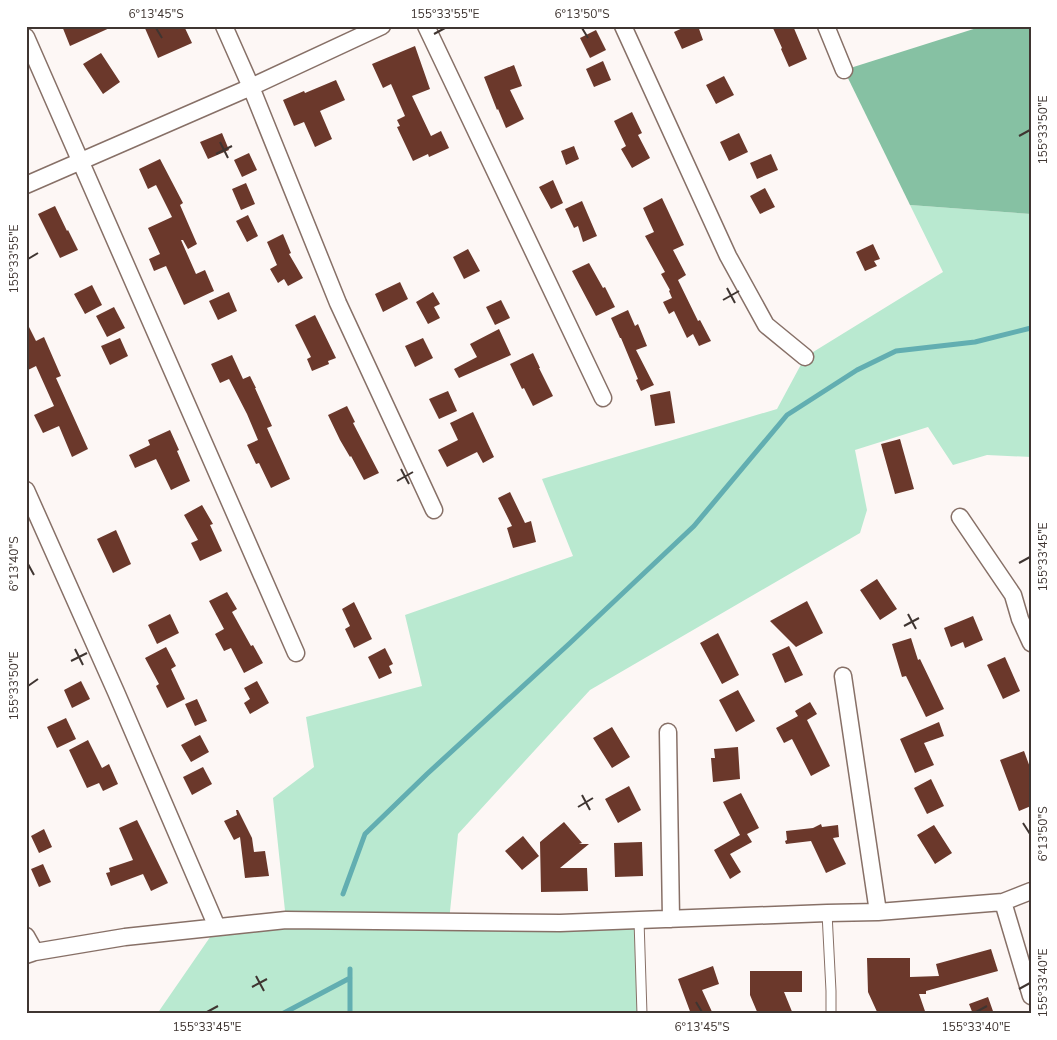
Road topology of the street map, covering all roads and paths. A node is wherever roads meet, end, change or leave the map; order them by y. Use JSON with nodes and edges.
{"nodes":[{"id":1,"x":224,"y":26,"type":"edge"},
{"id":2,"x":382,"y":26,"type":"edge"},
{"id":3,"x":426,"y":26,"type":"edge"},
{"id":4,"x":623,"y":26,"type":"edge"},
{"id":5,"x":826,"y":26,"type":"edge"},
{"id":6,"x":26,"y":37,"type":"edge"},
{"id":7,"x":844,"y":70,"type":"dead end"},
{"id":8,"x":251,"y":87,"type":"junction"},
{"id":9,"x":80,"y":161,"type":"junction"},
{"id":10,"x":26,"y":185,"type":"edge"},
{"id":11,"x":805,"y":357,"type":"dead end"},
{"id":12,"x":603,"y":398,"type":"dead end"},
{"id":13,"x":26,"y":490,"type":"edge"},
{"id":14,"x":434,"y":510,"type":"dead end"},
{"id":15,"x":960,"y":517,"type":"dead end"},
{"id":16,"x":1031,"y":643,"type":"edge"},
{"id":17,"x":296,"y":653,"type":"dead end"},
{"id":18,"x":844,"y":676,"type":"dead end"},
{"id":19,"x":668,"y":732,"type":"dead end"},
{"id":20,"x":1031,"y":891,"type":"edge"},
{"id":21,"x":1003,"y":902,"type":"junction"},
{"id":22,"x":878,"y":912,"type":"junction"},
{"id":23,"x":827,"y":913,"type":"junction"},
{"id":24,"x":671,"y":919,"type":"junction"},
{"id":25,"x":639,"y":920,"type":"junction"},
{"id":26,"x":217,"y":927,"type":"junction"},
{"id":27,"x":26,"y":936,"type":"edge"},
{"id":28,"x":31,"y":954,"type":"edge"},
{"id":29,"x":1031,"y":996,"type":"edge"},
{"id":30,"x":642,"y":1014,"type":"edge"},
{"id":31,"x":831,"y":1014,"type":"edge"}],
"edges":[{"from":1,"to":8,"type":"street"},
{"from":2,"to":8,"type":"street"},
{"from":3,"to":12,"type":"street"},
{"from":4,"to":11,"type":"street"},
{"from":5,"to":7,"type":"street"},
{"from":6,"to":9,"type":"street"},
{"from":8,"to":9,"type":"street"},
{"from":8,"to":14,"type":"street"},
{"from":9,"to":10,"type":"street"},
{"from":9,"to":17,"type":"street"},
{"from":13,"to":26,"type":"street"},
{"from":15,"to":16,"type":"street"},
{"from":18,"to":22,"type":"street"},
{"from":19,"to":24,"type":"street"},
{"from":20,"to":21,"type":"street"},
{"from":21,"to":22,"type":"street"},
{"from":21,"to":29,"type":"street"},
{"from":22,"to":23,"type":"street"},
{"from":23,"to":24,"type":"street"},
{"from":23,"to":31,"type":"lane"},
{"from":24,"to":25,"type":"street"},
{"from":25,"to":26,"type":"street"},
{"from":25,"to":30,"type":"lane"},
{"from":26,"to":28,"type":"street"},
{"from":27,"to":28,"type":"street"}]}
